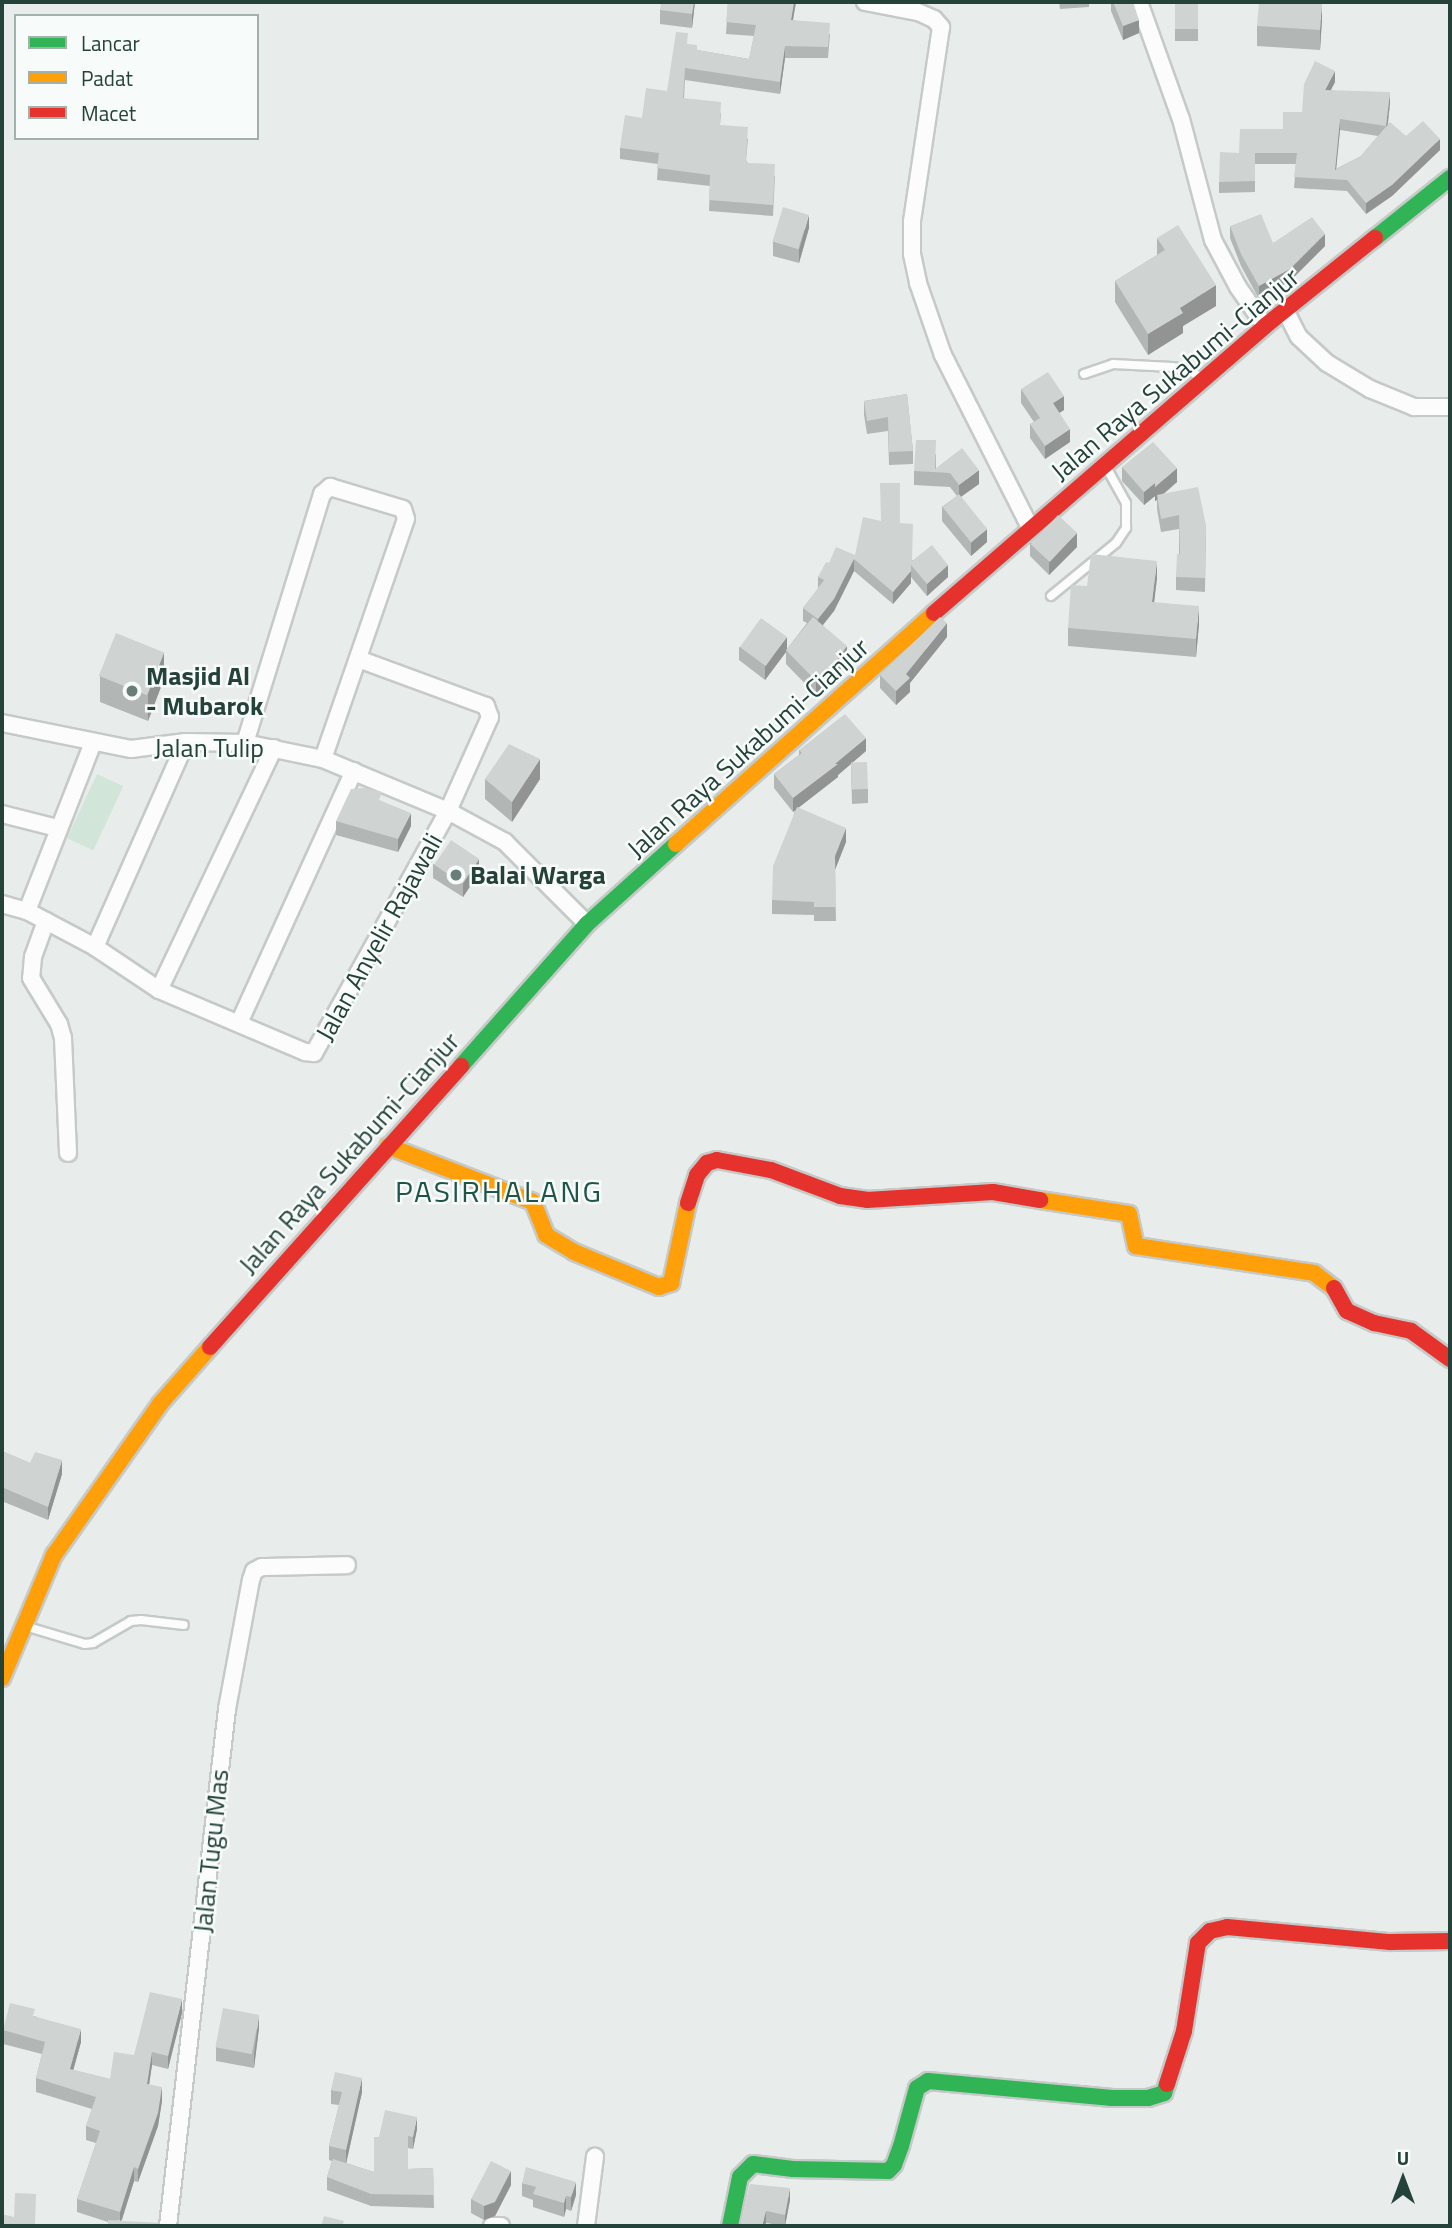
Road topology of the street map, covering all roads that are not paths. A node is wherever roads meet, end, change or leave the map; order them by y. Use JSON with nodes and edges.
{"nodes":[{"id":1,"x":865,"y":2,"type":"edge"},
{"id":2,"x":1139,"y":2,"type":"edge"},
{"id":3,"x":1450,"y":178,"type":"edge"},
{"id":4,"x":1285,"y":310,"type":"junction"},
{"id":5,"x":1265,"y":326,"type":"junction"},
{"id":6,"x":1084,"y":374,"type":"dead end"},
{"id":7,"x":1205,"y":380,"type":"junction"},
{"id":8,"x":1450,"y":407,"type":"edge"},
{"id":9,"x":1105,"y":464,"type":"junction"},
{"id":10,"x":1030,"y":527,"type":"junction"},
{"id":11,"x":1051,"y":596,"type":"dead end"},
{"id":12,"x":358,"y":659,"type":"junction"},
{"id":13,"x":2,"y":723,"type":"edge"},
{"id":14,"x":186,"y":742,"type":"junction"},
{"id":15,"x":93,"y":743,"type":"junction"},
{"id":16,"x":245,"y":743,"type":"junction"},
{"id":17,"x":274,"y":748,"type":"junction"},
{"id":18,"x":323,"y":759,"type":"junction"},
{"id":19,"x":354,"y":772,"type":"junction"},
{"id":20,"x":448,"y":811,"type":"junction"},
{"id":21,"x":2,"y":814,"type":"edge"},
{"id":22,"x":57,"y":828,"type":"junction"},
{"id":23,"x":2,"y":904,"type":"edge"},
{"id":24,"x":27,"y":911,"type":"junction"},
{"id":25,"x":46,"y":921,"type":"junction"},
{"id":26,"x":587,"y":924,"type":"junction"},
{"id":27,"x":94,"y":947,"type":"junction"},
{"id":28,"x":159,"y":990,"type":"junction"},
{"id":29,"x":239,"y":1023,"type":"junction"},
{"id":30,"x":388,"y":1146,"type":"junction"},
{"id":31,"x":68,"y":1153,"type":"dead end"},
{"id":32,"x":1450,"y":1359,"type":"edge"},
{"id":33,"x":347,"y":1565,"type":"dead end"},
{"id":34,"x":22,"y":1625,"type":"junction"},
{"id":35,"x":184,"y":1625,"type":"dead end"},
{"id":36,"x":2,"y":1678,"type":"edge"},
{"id":37,"x":1450,"y":1941,"type":"edge"},
{"id":38,"x":595,"y":2157,"type":"dead end"},
{"id":39,"x":168,"y":2226,"type":"edge"},
{"id":40,"x":492,"y":2226,"type":"edge"},
{"id":41,"x":501,"y":2226,"type":"edge"},
{"id":42,"x":586,"y":2226,"type":"edge"},
{"id":43,"x":730,"y":2226,"type":"edge"}],
"edges":[{"from":1,"to":10,"type":"street"},
{"from":2,"to":5,"type":"street"},
{"from":3,"to":4,"type":"main road","name":"Jalan Raya Sukabumi-Cianjur"},
{"from":4,"to":5,"type":"main road","name":"Jalan Raya Sukabumi-Cianjur"},
{"from":4,"to":8,"type":"street"},
{"from":5,"to":7,"type":"main road","name":"Jalan Raya Sukabumi-Cianjur"},
{"from":6,"to":7,"type":"lane"},
{"from":7,"to":9,"type":"main road","name":"Jalan Raya Sukabumi-Cianjur"},
{"from":9,"to":10,"type":"main road","name":"Jalan Raya Sukabumi-Cianjur"},
{"from":9,"to":11,"type":"lane"},
{"from":10,"to":26,"type":"main road","name":"Jalan Raya Sukabumi-Cianjur"},
{"from":12,"to":16,"type":"street"},
{"from":12,"to":18,"type":"street"},
{"from":12,"to":20,"type":"street"},
{"from":13,"to":15,"type":"street","name":"Jalan Tulip"},
{"from":14,"to":15,"type":"street","name":"Jalan Tulip"},
{"from":14,"to":16,"type":"street","name":"Jalan Tulip"},
{"from":14,"to":27,"type":"street"},
{"from":15,"to":22,"type":"street"},
{"from":16,"to":17,"type":"street","name":"Jalan Tulip"},
{"from":17,"to":18,"type":"street","name":"Jalan Tulip"},
{"from":17,"to":28,"type":"street"},
{"from":18,"to":19,"type":"street","name":"Jalan Tulip"},
{"from":19,"to":20,"type":"street","name":"Jalan Tulip"},
{"from":19,"to":29,"type":"street"},
{"from":20,"to":26,"type":"street","name":"Jalan Tulip"},
{"from":20,"to":29,"type":"street","name":"Jalan Anyelir Rajawali"},
{"from":21,"to":22,"type":"street"},
{"from":22,"to":24,"type":"street"},
{"from":23,"to":24,"type":"street","name":"Jalan Anyelir Rajawali"},
{"from":24,"to":25,"type":"street","name":"Jalan Anyelir Rajawali"},
{"from":25,"to":27,"type":"street","name":"Jalan Anyelir Rajawali"},
{"from":25,"to":31,"type":"street"},
{"from":26,"to":30,"type":"main road","name":"Jalan Raya Sukabumi-Cianjur"},
{"from":27,"to":28,"type":"street","name":"Jalan Anyelir Rajawali"},
{"from":28,"to":29,"type":"street","name":"Jalan Anyelir Rajawali"},
{"from":30,"to":32,"type":"main road"},
{"from":30,"to":34,"type":"main road","name":"Jalan Raya Sukabumi-Cianjur"},
{"from":33,"to":39,"type":"street","name":"Jalan Tugu Mas"},
{"from":34,"to":35,"type":"lane"},
{"from":34,"to":36,"type":"main road","name":"Jalan Raya Sukabumi-Cianjur"},
{"from":37,"to":43,"type":"main road"},
{"from":38,"to":42,"type":"street"},
{"from":40,"to":41,"type":"street"}]}
